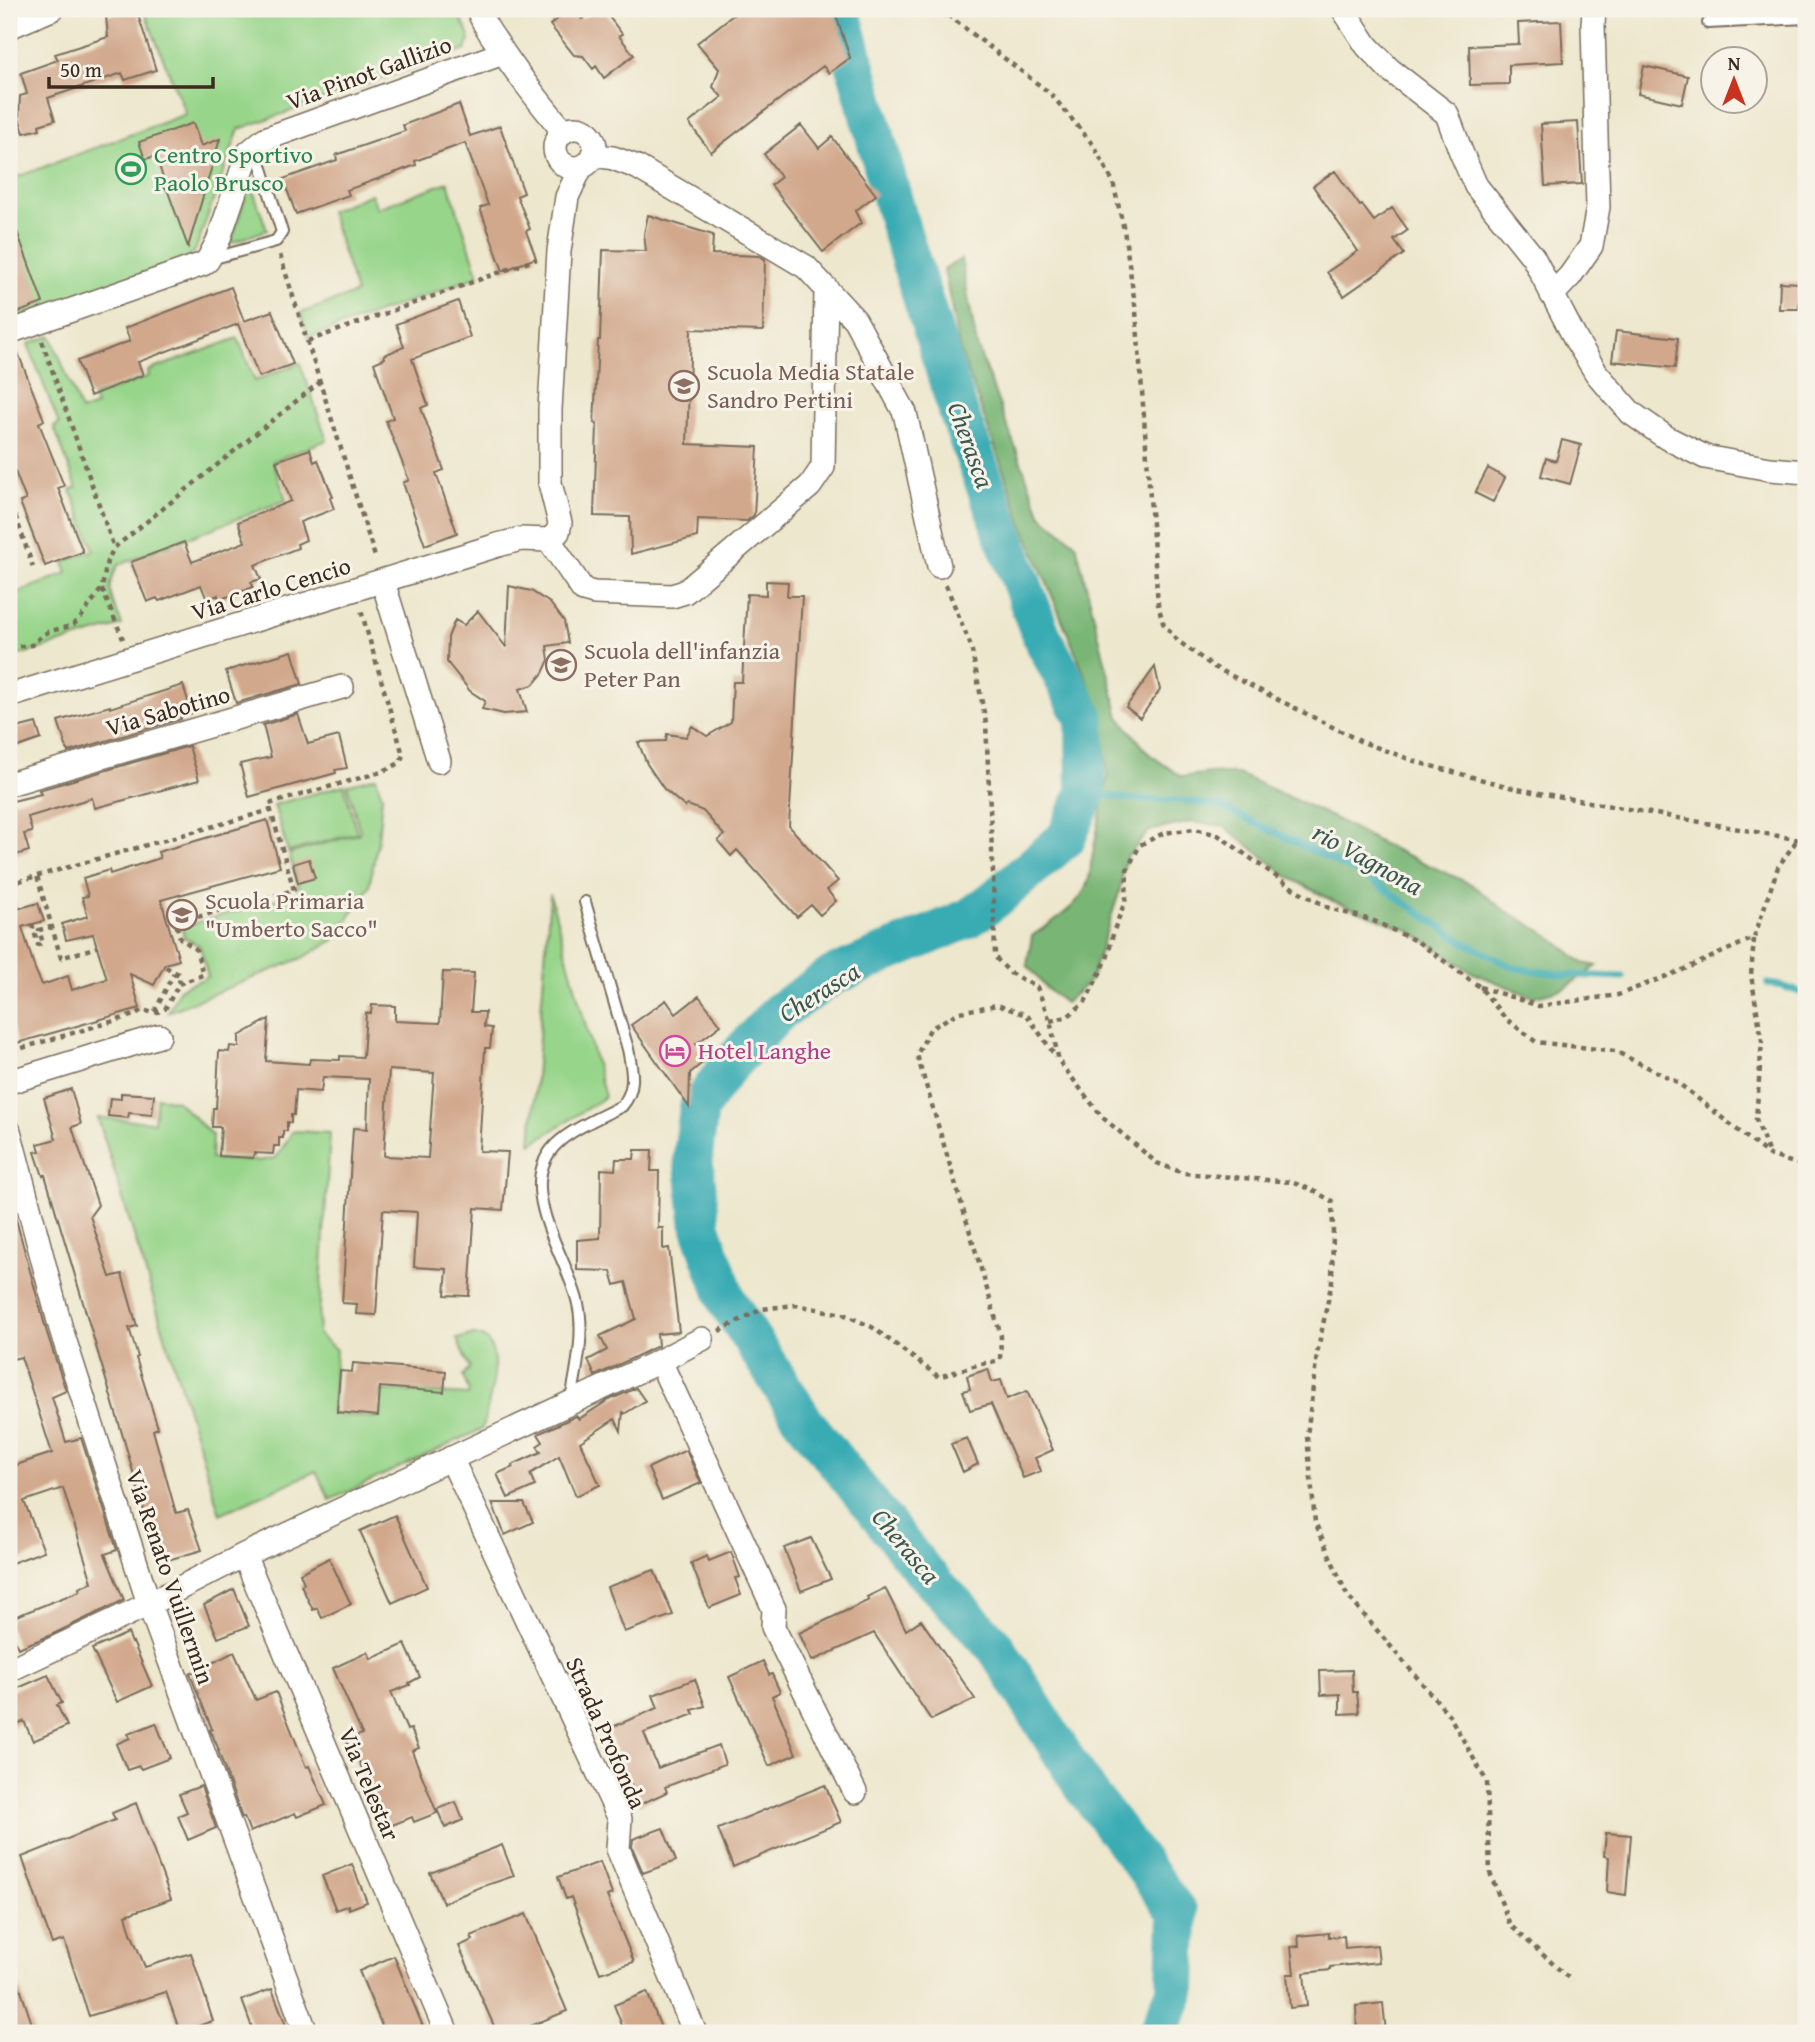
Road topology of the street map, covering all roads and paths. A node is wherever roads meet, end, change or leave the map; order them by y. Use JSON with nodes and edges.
{"nodes":[{"id":1,"x":52,"y":9,"type":"edge"},
{"id":2,"x":478,"y":9,"type":"edge"},
{"id":3,"x":940,"y":9,"type":"edge"},
{"id":4,"x":1343,"y":9,"type":"edge"},
{"id":5,"x":1594,"y":9,"type":"edge"},
{"id":6,"x":1806,"y":18,"type":"edge"},
{"id":7,"x":1708,"y":23,"type":"dead end"},
{"id":8,"x":9,"y":27,"type":"edge"},
{"id":9,"x":503,"y":52,"type":"junction"},
{"id":10,"x":564,"y":132,"type":"junction"},
{"id":11,"x":256,"y":146,"type":"junction"},
{"id":12,"x":587,"y":161,"type":"junction"},
{"id":13,"x":276,"y":240,"type":"junction"},
{"id":14,"x":559,"y":251,"type":"junction"},
{"id":15,"x":208,"y":260,"type":"junction"},
{"id":16,"x":826,"y":288,"type":"junction"},
{"id":17,"x":1552,"y":295,"type":"junction"},
{"id":18,"x":36,"y":323,"type":"junction"},
{"id":19,"x":9,"y":332,"type":"edge"},
{"id":20,"x":308,"y":341,"type":"junction"},
{"id":21,"x":320,"y":382,"type":"junction"},
{"id":22,"x":1806,"y":472,"type":"edge"},
{"id":23,"x":9,"y":497,"type":"edge"},
{"id":24,"x":549,"y":540,"type":"junction"},
{"id":25,"x":114,"y":548,"type":"junction"},
{"id":26,"x":939,"y":566,"type":"joint"},
{"id":27,"x":33,"y":567,"type":"dead end"},
{"id":28,"x":383,"y":582,"type":"junction"},
{"id":29,"x":102,"y":588,"type":"junction"},
{"id":30,"x":355,"y":590,"type":"junction"},
{"id":31,"x":9,"y":647,"type":"edge"},
{"id":32,"x":131,"y":659,"type":"junction"},
{"id":33,"x":342,"y":687,"type":"dead end"},
{"id":34,"x":9,"y":696,"type":"edge"},
{"id":35,"x":439,"y":761,"type":"dead end"},
{"id":36,"x":9,"y":785,"type":"edge"},
{"id":37,"x":271,"y":810,"type":"junction"},
{"id":38,"x":1797,"y":840,"type":"junction"},
{"id":39,"x":1806,"y":841,"type":"edge"},
{"id":40,"x":37,"y":876,"type":"junction"},
{"id":41,"x":9,"y":884,"type":"edge"},
{"id":42,"x":586,"y":902,"type":"dead end"},
{"id":43,"x":32,"y":924,"type":"dead end"},
{"id":44,"x":51,"y":927,"type":"junction"},
{"id":45,"x":1754,"y":938,"type":"junction"},
{"id":46,"x":97,"y":947,"type":"dead end"},
{"id":47,"x":164,"y":966,"type":"dead end"},
{"id":48,"x":174,"y":973,"type":"junction"},
{"id":49,"x":179,"y":984,"type":"junction"},
{"id":50,"x":1480,"y":987,"type":"junction"},
{"id":51,"x":154,"y":1013,"type":"junction"},
{"id":52,"x":1050,"y":1021,"type":"junction"},
{"id":53,"x":150,"y":1039,"type":"joint"},
{"id":54,"x":9,"y":1042,"type":"edge"},
{"id":55,"x":1059,"y":1061,"type":"junction"},
{"id":56,"x":9,"y":1082,"type":"edge"},
{"id":57,"x":9,"y":1131,"type":"edge"},
{"id":58,"x":1769,"y":1155,"type":"junction"},
{"id":59,"x":1806,"y":1167,"type":"edge"},
{"id":60,"x":702,"y":1339,"type":"joint"},
{"id":61,"x":660,"y":1361,"type":"junction"},
{"id":62,"x":571,"y":1401,"type":"junction"},
{"id":63,"x":451,"y":1458,"type":"junction"},
{"id":64,"x":244,"y":1555,"type":"junction"},
{"id":65,"x":149,"y":1604,"type":"junction"},
{"id":66,"x":9,"y":1670,"type":"edge"},
{"id":67,"x":855,"y":1792,"type":"dead end"},
{"id":68,"x":1573,"y":1981,"type":"dead end"},
{"id":69,"x":306,"y":2033,"type":"edge"},
{"id":70,"x":447,"y":2033,"type":"edge"},
{"id":71,"x":695,"y":2033,"type":"edge"}],
"edges":[{"from":1,"to":8,"type":"street"},
{"from":2,"to":9,"type":"street"},
{"from":3,"to":38,"type":"path"},
{"from":4,"to":17,"type":"street"},
{"from":5,"to":17,"type":"street"},
{"from":6,"to":7,"type":"lane"},
{"from":9,"to":10,"type":"street"},
{"from":9,"to":11,"type":"street","name":"Via Pinot Gallizio"},
{"from":10,"to":12,"type":"street"},
{"from":10,"to":12,"type":"street"},
{"from":11,"to":13,"type":"lane"},
{"from":11,"to":15,"type":"street"},
{"from":12,"to":14,"type":"street"},
{"from":12,"to":16,"type":"street"},
{"from":13,"to":15,"type":"lane"},
{"from":13,"to":20,"type":"path"},
{"from":14,"to":20,"type":"path"},
{"from":14,"to":24,"type":"street"},
{"from":15,"to":18,"type":"street"},
{"from":16,"to":24,"type":"street"},
{"from":16,"to":26,"type":"street"},
{"from":17,"to":22,"type":"street"},
{"from":18,"to":19,"type":"street"},
{"from":18,"to":25,"type":"path"},
{"from":20,"to":21,"type":"path"},
{"from":21,"to":25,"type":"path"},
{"from":21,"to":28,"type":"path"},
{"from":23,"to":27,"type":"path"},
{"from":24,"to":28,"type":"street","name":"Via Carlo Cencio"},
{"from":25,"to":29,"type":"path"},
{"from":26,"to":52,"type":"path"},
{"from":28,"to":30,"type":"street","name":"Via Carlo Cencio"},
{"from":28,"to":35,"type":"street"},
{"from":29,"to":31,"type":"path"},
{"from":29,"to":32,"type":"path"},
{"from":30,"to":32,"type":"street","name":"Via Carlo Cencio"},
{"from":30,"to":37,"type":"path"},
{"from":32,"to":34,"type":"street","name":"Via Carlo Cencio"},
{"from":33,"to":36,"type":"street","name":"Via Sabotino"},
{"from":37,"to":40,"type":"path"},
{"from":37,"to":49,"type":"path"},
{"from":38,"to":39,"type":"path"},
{"from":38,"to":45,"type":"path"},
{"from":40,"to":41,"type":"path"},
{"from":40,"to":44,"type":"path"},
{"from":42,"to":62,"type":"lane"},
{"from":43,"to":44,"type":"path"},
{"from":44,"to":46,"type":"path"},
{"from":45,"to":50,"type":"path"},
{"from":45,"to":58,"type":"path"},
{"from":47,"to":48,"type":"path"},
{"from":48,"to":49,"type":"path"},
{"from":48,"to":51,"type":"path"},
{"from":49,"to":51,"type":"path"},
{"from":50,"to":52,"type":"path"},
{"from":50,"to":58,"type":"path"},
{"from":51,"to":53,"type":"path"},
{"from":51,"to":54,"type":"path"},
{"from":52,"to":55,"type":"path"},
{"from":53,"to":56,"type":"street"},
{"from":55,"to":60,"type":"path"},
{"from":55,"to":68,"type":"path"},
{"from":57,"to":65,"type":"street","name":"Via Renato Vuillermin"},
{"from":58,"to":59,"type":"path"},
{"from":60,"to":61,"type":"street"},
{"from":61,"to":62,"type":"street"},
{"from":61,"to":67,"type":"street"},
{"from":62,"to":63,"type":"street"},
{"from":63,"to":64,"type":"street"},
{"from":63,"to":71,"type":"street","name":"Strada Profonda"},
{"from":64,"to":65,"type":"street"},
{"from":64,"to":70,"type":"street","name":"Via Telestar"},
{"from":65,"to":66,"type":"street"},
{"from":65,"to":69,"type":"street","name":"Via Renato Vuillermin"}]}
